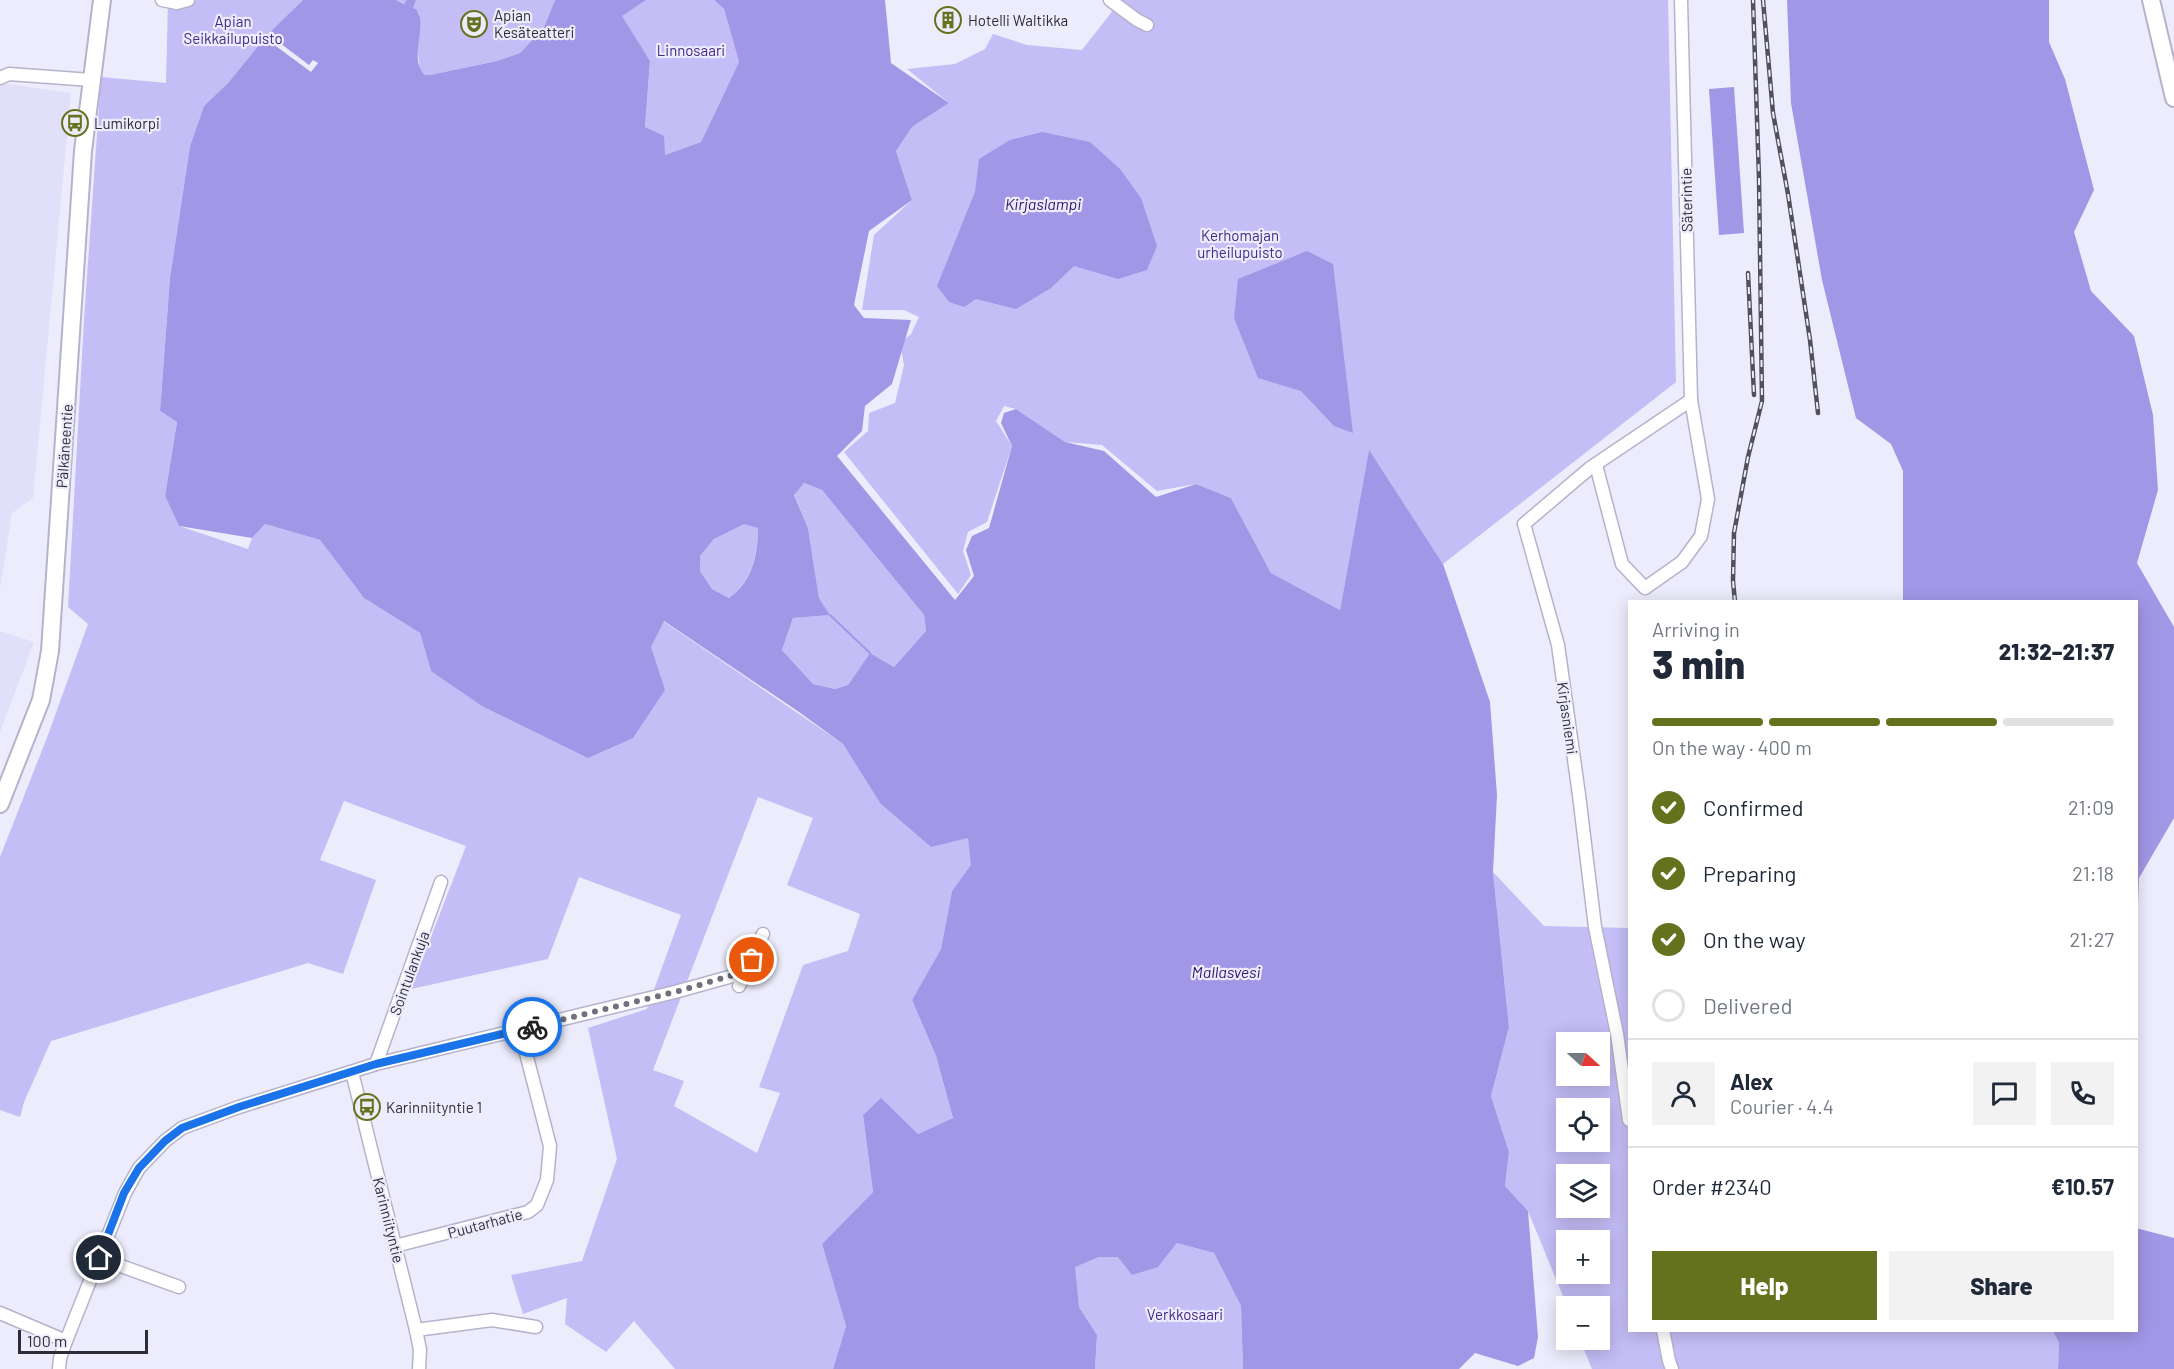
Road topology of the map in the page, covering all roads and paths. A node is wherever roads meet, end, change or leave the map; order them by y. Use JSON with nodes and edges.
{"nodes":[{"id":1,"x":102,"y":0,"type":"edge"},
{"id":2,"x":162,"y":0,"type":"edge"},
{"id":3,"x":188,"y":0,"type":"edge"},
{"id":4,"x":1110,"y":0,"type":"edge"},
{"id":5,"x":1681,"y":0,"type":"edge"},
{"id":6,"x":2151,"y":0,"type":"edge"},
{"id":7,"x":1147,"y":25,"type":"dead end"},
{"id":8,"x":0,"y":78,"type":"edge"},
{"id":9,"x":91,"y":80,"type":"junction"},
{"id":10,"x":2174,"y":98,"type":"edge"},
{"id":11,"x":1691,"y":400,"type":"junction"},
{"id":12,"x":1596,"y":465,"type":"junction"},
{"id":13,"x":0,"y":804,"type":"edge"},
{"id":14,"x":441,"y":882,"type":"dead end"},
{"id":15,"x":763,"y":934,"type":"dead end"},
{"id":16,"x":765,"y":967,"type":"dead end"},
{"id":17,"x":744,"y":972,"type":"junction"},
{"id":18,"x":739,"y":986,"type":"dead end"},
{"id":19,"x":520,"y":1030,"type":"junction"},
{"id":20,"x":376,"y":1064,"type":"junction"},
{"id":21,"x":352,"y":1072,"type":"junction"},
{"id":22,"x":1628,"y":1113,"type":"edge"},
{"id":23,"x":395,"y":1246,"type":"junction"},
{"id":24,"x":99,"y":1258,"type":"junction"},
{"id":25,"x":179,"y":1287,"type":"dead end"},
{"id":26,"x":0,"y":1313,"type":"edge"},
{"id":27,"x":536,"y":1327,"type":"dead end"},
{"id":28,"x":416,"y":1330,"type":"junction"},
{"id":29,"x":1663,"y":1332,"type":"edge"},
{"id":30,"x":66,"y":1341,"type":"junction"},
{"id":31,"x":59,"y":1369,"type":"edge"},
{"id":32,"x":419,"y":1369,"type":"edge"},
{"id":33,"x":1672,"y":1369,"type":"edge"}],
"edges":[{"from":1,"to":9,"type":"main road","name":"Pälkäneentie"},
{"from":2,"to":3,"type":"street"},
{"from":4,"to":7,"type":"street"},
{"from":5,"to":11,"type":"street","name":"Säterintie"},
{"from":6,"to":10,"type":"main road"},
{"from":8,"to":9,"type":"street"},
{"from":9,"to":13,"type":"main road","name":"Pälkäneentie"},
{"from":11,"to":12,"type":"street","name":"Kirjasniemi"},
{"from":11,"to":12,"type":"street","name":"Säterintie"},
{"from":12,"to":22,"type":"street","name":"Kirjasniemi"},
{"from":14,"to":20,"type":"street","name":"Sointulankuja"},
{"from":15,"to":17,"type":"street"},
{"from":16,"to":17,"type":"street"},
{"from":17,"to":18,"type":"street"},
{"from":17,"to":19,"type":"street"},
{"from":19,"to":20,"type":"street"},
{"from":19,"to":23,"type":"street","name":"Puutarhatie"},
{"from":20,"to":21,"type":"street"},
{"from":21,"to":23,"type":"street","name":"Karinniityntie"},
{"from":21,"to":24,"type":"street"},
{"from":23,"to":28,"type":"street","name":"Karinniityntie"},
{"from":24,"to":25,"type":"street"},
{"from":24,"to":30,"type":"street"},
{"from":26,"to":30,"type":"street"},
{"from":27,"to":28,"type":"street"},
{"from":28,"to":32,"type":"street","name":"Karinniityntie"},
{"from":29,"to":33,"type":"street"},
{"from":30,"to":31,"type":"street"}]}
